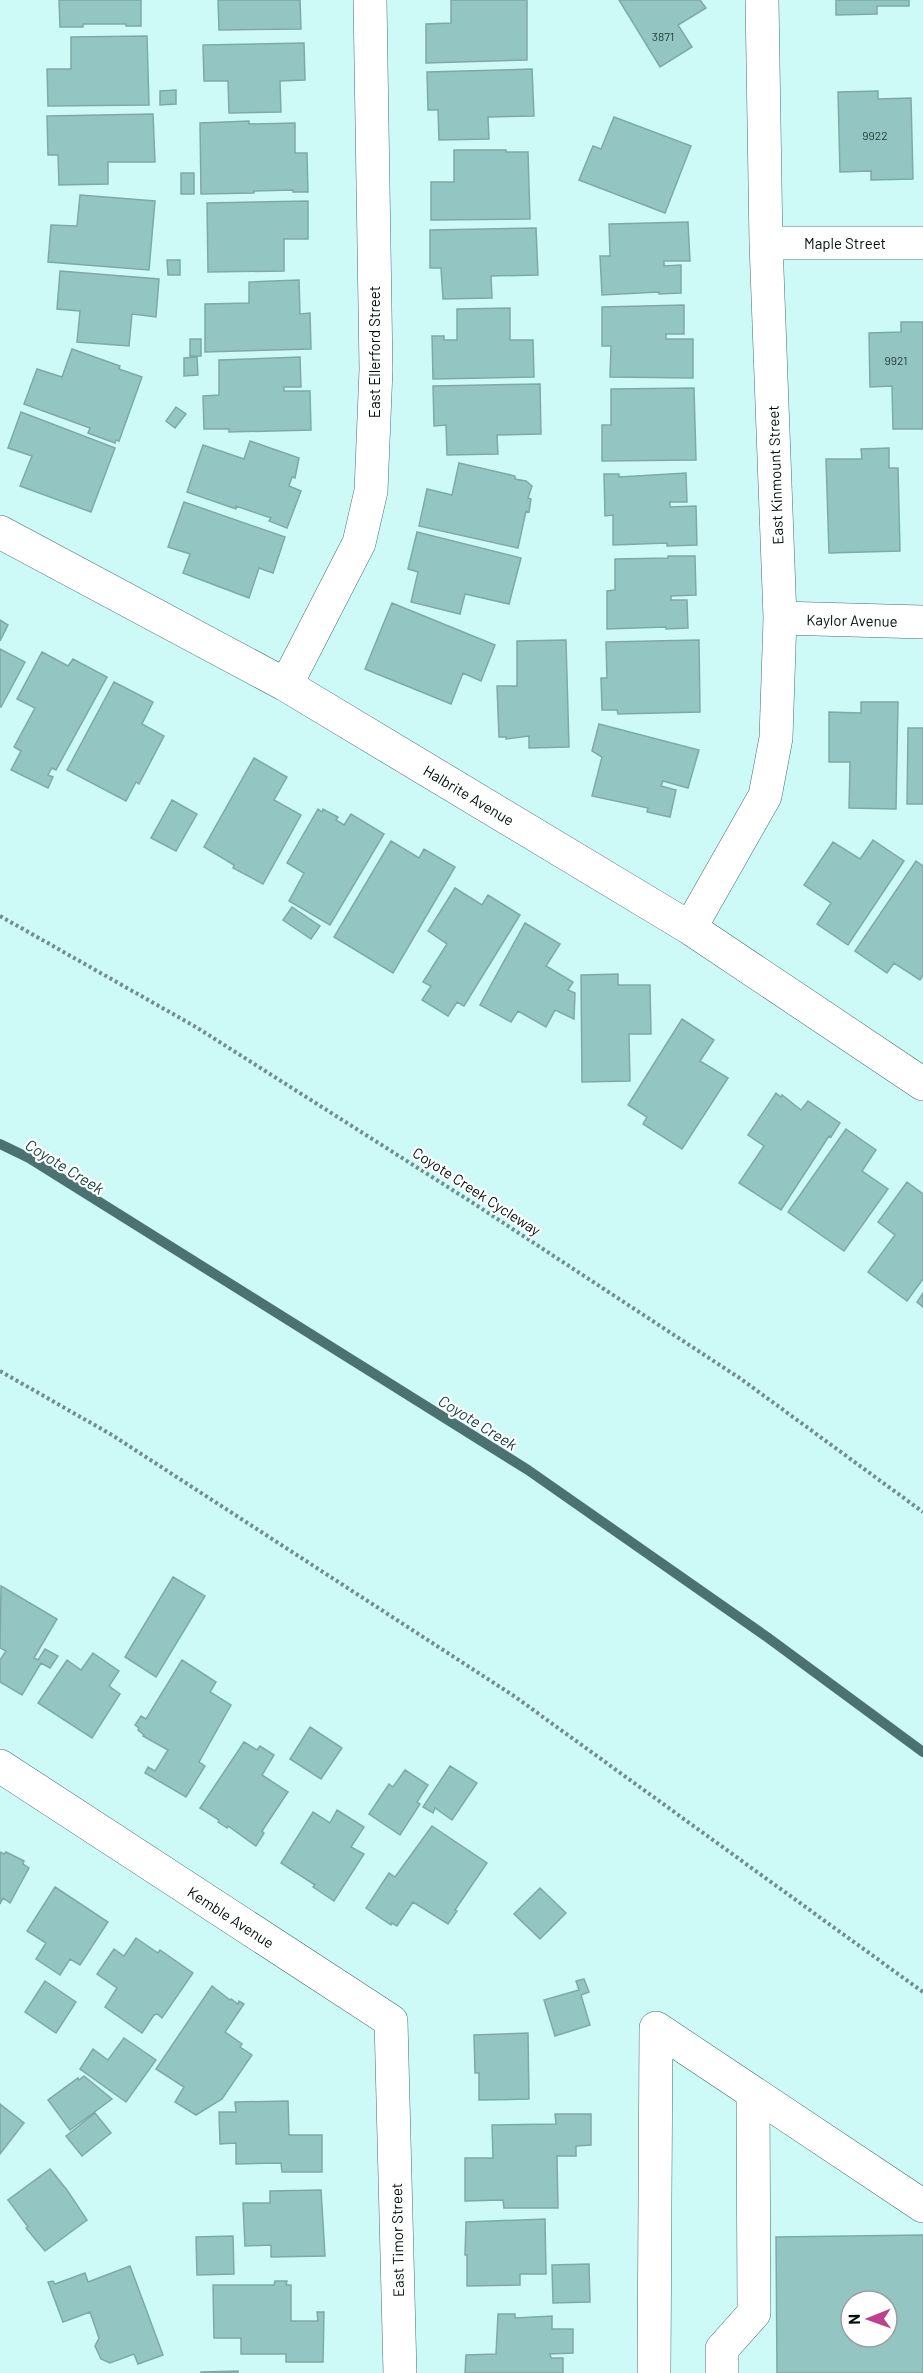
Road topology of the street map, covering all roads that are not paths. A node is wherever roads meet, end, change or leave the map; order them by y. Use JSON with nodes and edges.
{"nodes":[{"id":1,"x":370,"y":0,"type":"edge"},
{"id":2,"x":762,"y":0,"type":"edge"},
{"id":3,"x":766,"y":243,"type":"junction"},
{"id":4,"x":923,"y":243,"type":"edge"},
{"id":5,"x":0,"y":532,"type":"edge"},
{"id":6,"x":780,"y":618,"type":"junction"},
{"id":7,"x":923,"y":622,"type":"edge"},
{"id":8,"x":286,"y":685,"type":"junction"},
{"id":9,"x":690,"y":928,"type":"junction"},
{"id":10,"x":923,"y":1084,"type":"edge"},
{"id":11,"x":0,"y":1766,"type":"edge"},
{"id":12,"x":753,"y":2093,"type":"junction"},
{"id":13,"x":394,"y":2108,"type":"joint"},
{"id":14,"x":923,"y":2206,"type":"edge"},
{"id":15,"x":400,"y":2373,"type":"edge"},
{"id":16,"x":654,"y":2373,"type":"edge"},
{"id":17,"x":722,"y":2373,"type":"edge"}],
"edges":[{"from":1,"to":8,"type":"street","name":"East Ellerford Street"},
{"from":2,"to":3,"type":"street","name":"East Kinmount Street"},
{"from":3,"to":4,"type":"street","name":"Maple Street"},
{"from":3,"to":6,"type":"street","name":"East Kinmount Street"},
{"from":5,"to":8,"type":"street","name":"Halbrite Avenue"},
{"from":6,"to":7,"type":"street","name":"Kaylor Avenue"},
{"from":6,"to":9,"type":"street","name":"East Kinmount Street"},
{"from":8,"to":9,"type":"street","name":"Halbrite Avenue"},
{"from":9,"to":10,"type":"street","name":"Halbrite Avenue"},
{"from":11,"to":13,"type":"street","name":"Kemble Avenue"},
{"from":12,"to":14,"type":"street"},
{"from":12,"to":16,"type":"street"},
{"from":12,"to":17,"type":"street"},
{"from":13,"to":15,"type":"street","name":"East Timor Street"}]}
